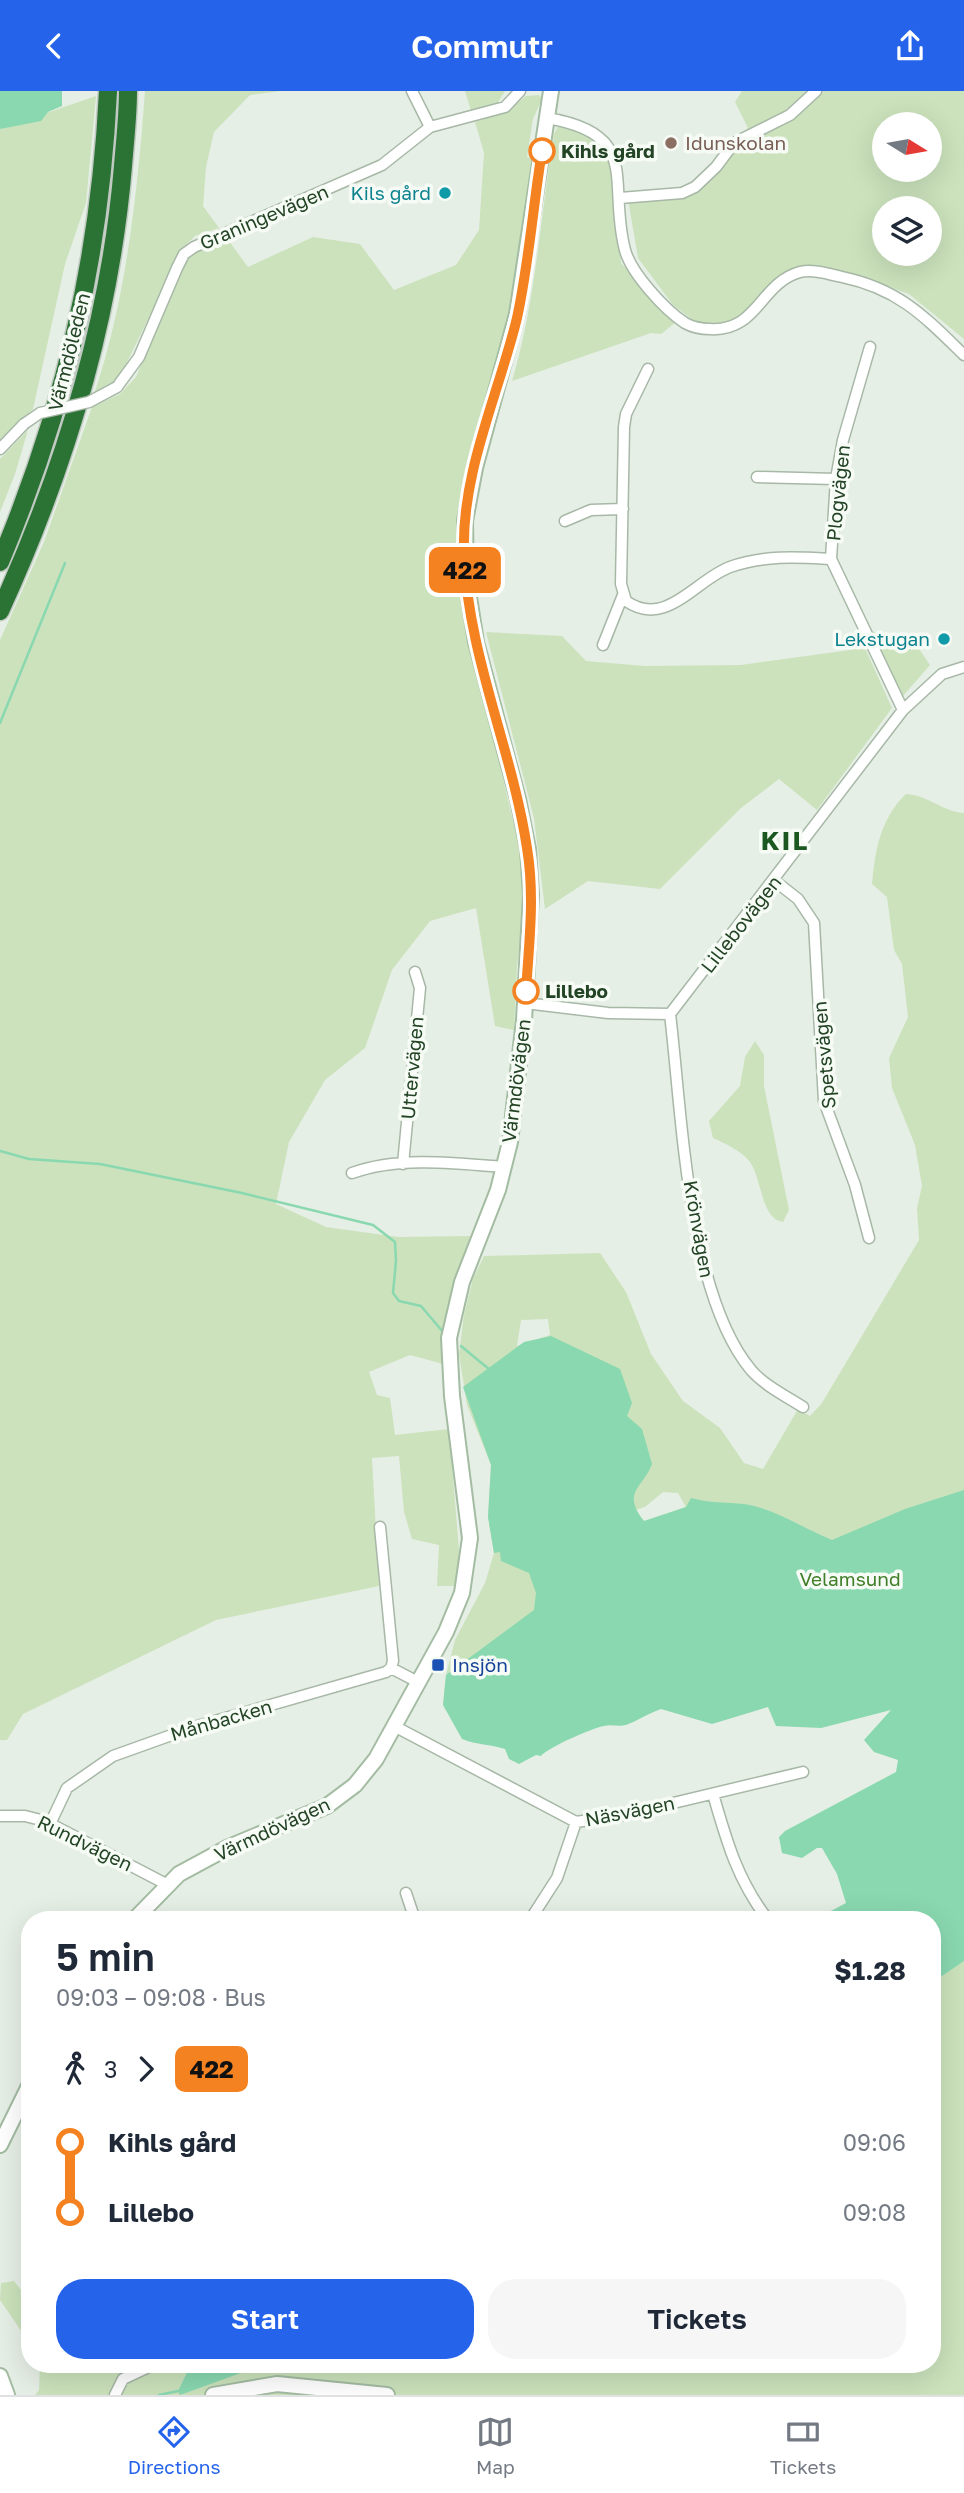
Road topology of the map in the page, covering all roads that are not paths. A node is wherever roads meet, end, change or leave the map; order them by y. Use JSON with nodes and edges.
{"nodes":[{"id":1,"x":108,"y":91,"type":"edge"},
{"id":2,"x":128,"y":91,"type":"edge"},
{"id":3,"x":412,"y":91,"type":"edge"},
{"id":4,"x":520,"y":91,"type":"edge"},
{"id":5,"x":551,"y":91,"type":"edge"},
{"id":6,"x":816,"y":91,"type":"edge"},
{"id":7,"x":547,"y":118,"type":"junction"},
{"id":8,"x":430,"y":127,"type":"junction"},
{"id":9,"x":620,"y":198,"type":"junction"},
{"id":10,"x":870,"y":347,"type":"dead end"},
{"id":11,"x":964,"y":355,"type":"edge"},
{"id":12,"x":648,"y":369,"type":"dead end"},
{"id":13,"x":0,"y":449,"type":"edge"},
{"id":14,"x":758,"y":477,"type":"dead end"},
{"id":15,"x":836,"y":479,"type":"junction"},
{"id":16,"x":623,"y":509,"type":"junction"},
{"id":17,"x":565,"y":521,"type":"dead end"},
{"id":18,"x":831,"y":559,"type":"junction"},
{"id":19,"x":0,"y":562,"type":"edge"},
{"id":20,"x":623,"y":595,"type":"junction"},
{"id":21,"x":0,"y":611,"type":"edge"},
{"id":22,"x":603,"y":645,"type":"dead end"},
{"id":23,"x":964,"y":667,"type":"edge"},
{"id":24,"x":903,"y":710,"type":"junction"},
{"id":25,"x":775,"y":881,"type":"junction"},
{"id":26,"x":415,"y":972,"type":"dead end"},
{"id":27,"x":525,"y":1003,"type":"junction"},
{"id":28,"x":670,"y":1014,"type":"junction"},
{"id":29,"x":403,"y":1164,"type":"junction"},
{"id":30,"x":505,"y":1167,"type":"junction"},
{"id":31,"x":352,"y":1173,"type":"dead end"},
{"id":32,"x":869,"y":1238,"type":"dead end"},
{"id":33,"x":803,"y":1407,"type":"dead end"},
{"id":34,"x":380,"y":1527,"type":"dead end"},
{"id":35,"x":391,"y":1668,"type":"junction"},
{"id":36,"x":418,"y":1682,"type":"junction"},
{"id":37,"x":394,"y":1726,"type":"junction"},
{"id":38,"x":803,"y":1772,"type":"dead end"},
{"id":39,"x":713,"y":1794,"type":"junction"},
{"id":40,"x":0,"y":1816,"type":"edge"},
{"id":41,"x":576,"y":1822,"type":"junction"},
{"id":42,"x":50,"y":1824,"type":"junction"},
{"id":43,"x":166,"y":1884,"type":"junction"},
{"id":44,"x":406,"y":1893,"type":"dead end"},
{"id":45,"x":142,"y":1911,"type":"edge"},
{"id":46,"x":412,"y":1911,"type":"edge"},
{"id":47,"x":536,"y":1911,"type":"edge"},
{"id":48,"x":761,"y":1911,"type":"edge"},
{"id":49,"x":21,"y":2102,"type":"edge"},
{"id":50,"x":0,"y":2145,"type":"edge"},
{"id":51,"x":136,"y":2373,"type":"edge"},
{"id":52,"x":0,"y":2377,"type":"edge"},
{"id":53,"x":7,"y":2395,"type":"edge"},
{"id":54,"x":115,"y":2395,"type":"edge"},
{"id":55,"x":213,"y":2395,"type":"edge"},
{"id":56,"x":387,"y":2395,"type":"edge"}],
"edges":[{"from":1,"to":19,"type":"highway","name":"Värmdöleden"},
{"from":2,"to":21,"type":"highway","name":"Värmdöleden"},
{"from":3,"to":8,"type":"street"},
{"from":4,"to":8,"type":"street","name":"Graningevägen"},
{"from":5,"to":7,"type":"main road","name":"Värmdövägen"},
{"from":6,"to":9,"type":"street"},
{"from":7,"to":9,"type":"street"},
{"from":7,"to":27,"type":"main road","name":"Värmdövägen"},
{"from":8,"to":13,"type":"street","name":"Graningevägen","bridge":true},
{"from":9,"to":11,"type":"street"},
{"from":10,"to":15,"type":"street","name":"Plogvägen"},
{"from":12,"to":16,"type":"street"},
{"from":14,"to":15,"type":"street"},
{"from":15,"to":18,"type":"street","name":"Plogvägen"},
{"from":16,"to":17,"type":"street"},
{"from":16,"to":20,"type":"street"},
{"from":18,"to":20,"type":"street"},
{"from":18,"to":24,"type":"street","name":"Plogvägen"},
{"from":20,"to":22,"type":"street"},
{"from":23,"to":24,"type":"street","name":"Lillebovägen"},
{"from":24,"to":25,"type":"street","name":"Lillebovägen"},
{"from":25,"to":28,"type":"street","name":"Lillebovägen"},
{"from":25,"to":32,"type":"street","name":"Spetsvägen"},
{"from":26,"to":29,"type":"street","name":"Uttervägen"},
{"from":27,"to":28,"type":"street"},
{"from":27,"to":30,"type":"main road","name":"Värmdövägen"},
{"from":28,"to":33,"type":"street","name":"Krönvägen"},
{"from":29,"to":30,"type":"street"},
{"from":29,"to":31,"type":"street"},
{"from":30,"to":36,"type":"main road","name":"Värmdövägen"},
{"from":34,"to":35,"type":"street"},
{"from":35,"to":36,"type":"street"},
{"from":35,"to":42,"type":"street","name":"Månbacken"},
{"from":36,"to":37,"type":"main road","name":"Värmdövägen"},
{"from":37,"to":41,"type":"street","name":"Näsvägen"},
{"from":37,"to":43,"type":"main road","name":"Värmdövägen"},
{"from":38,"to":39,"type":"street","name":"Näsvägen"},
{"from":39,"to":41,"type":"street","name":"Näsvägen"},
{"from":39,"to":48,"type":"street"},
{"from":40,"to":42,"type":"street","name":"Rundvägen"},
{"from":41,"to":47,"type":"street"},
{"from":42,"to":43,"type":"street","name":"Rundvägen"},
{"from":43,"to":45,"type":"main road","name":"Värmdövägen"},
{"from":44,"to":46,"type":"street"},
{"from":49,"to":50,"type":"main road"},
{"from":51,"to":54,"type":"street"},
{"from":52,"to":53,"type":"main road"},
{"from":55,"to":56,"type":"main road"}]}
